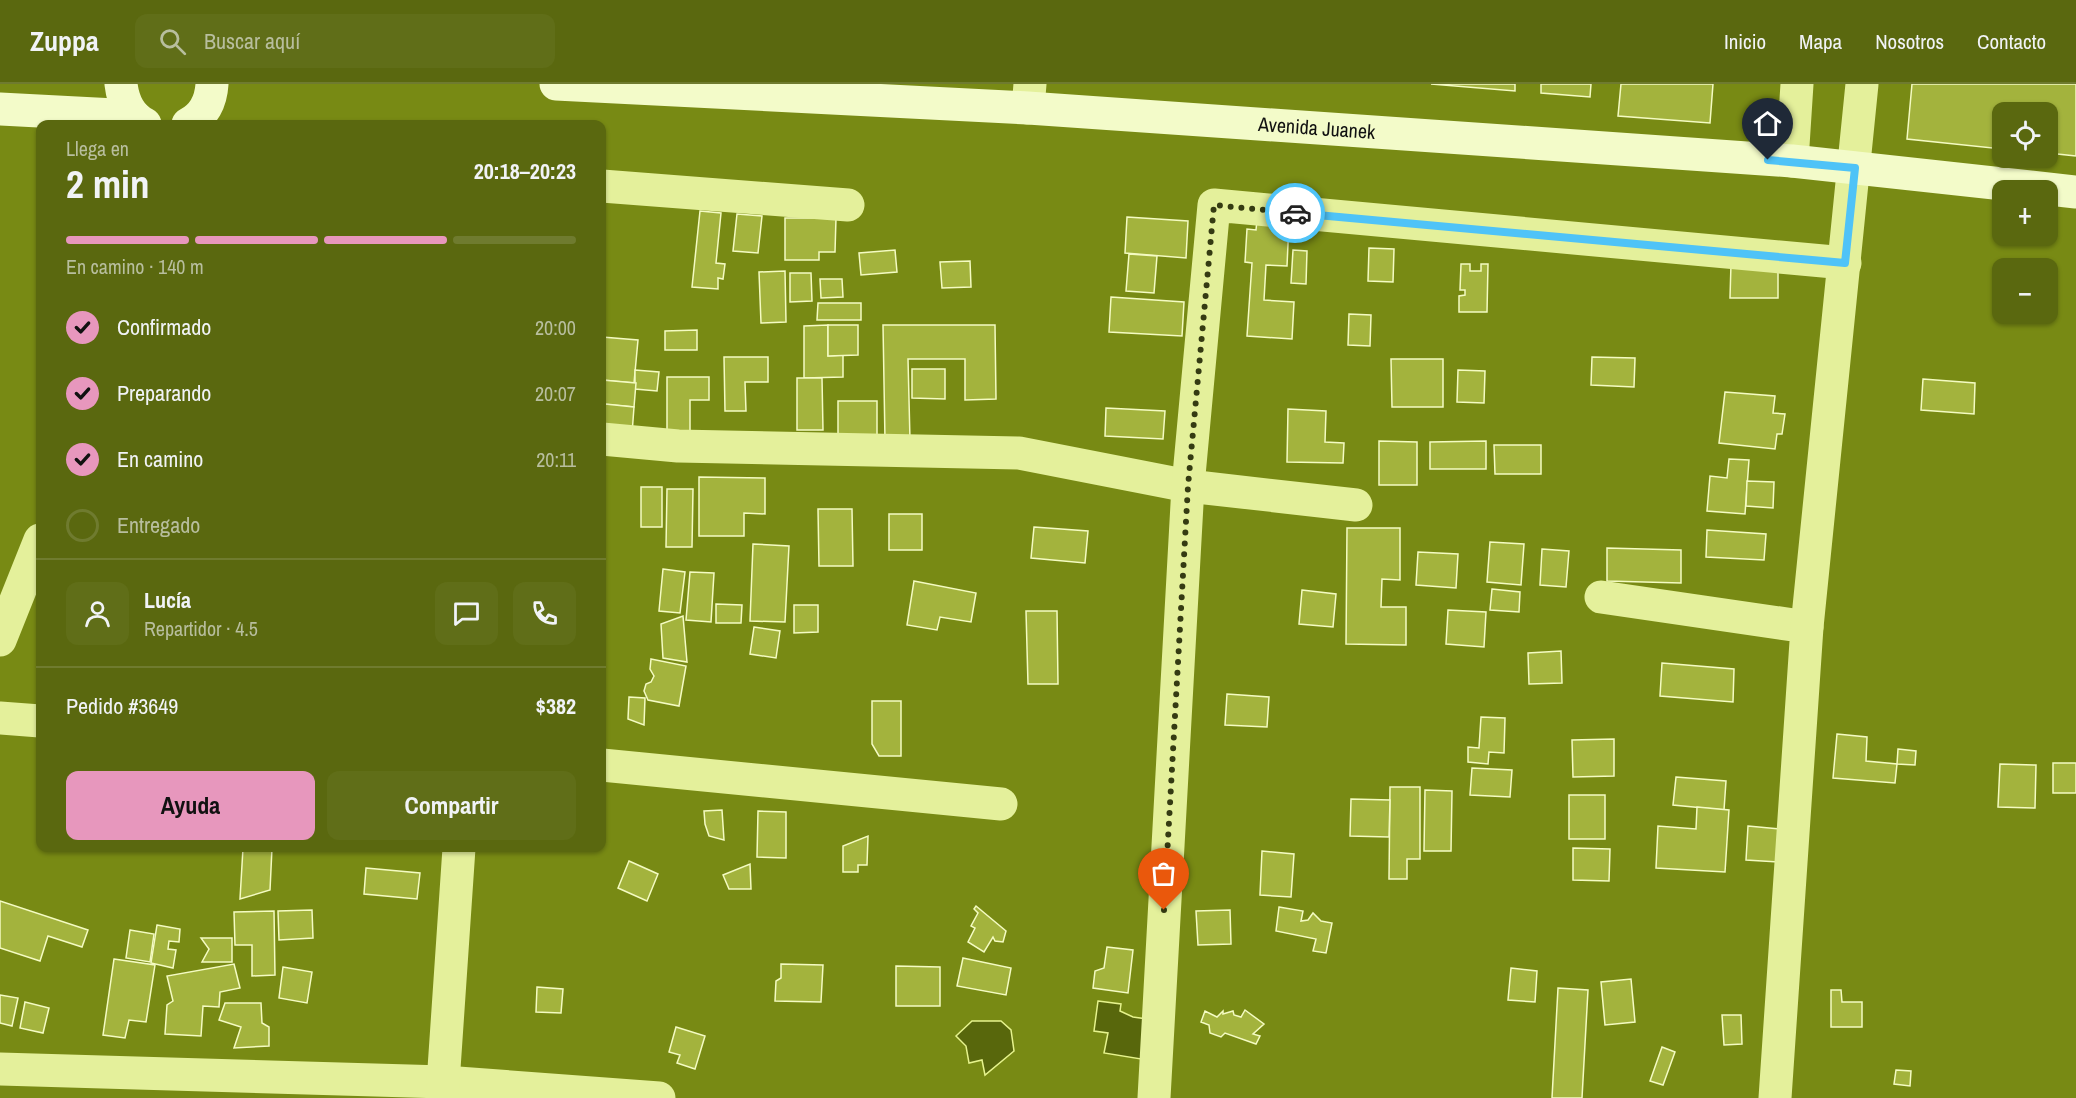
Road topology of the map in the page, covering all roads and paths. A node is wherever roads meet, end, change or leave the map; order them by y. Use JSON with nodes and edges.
{"nodes":[{"id":1,"x":14,"y":84,"type":"edge"},
{"id":2,"x":121,"y":84,"type":"edge"},
{"id":3,"x":212,"y":84,"type":"edge"},
{"id":4,"x":556,"y":84,"type":"edge"},
{"id":5,"x":1797,"y":84,"type":"edge"},
{"id":6,"x":1862,"y":84,"type":"edge"},
{"id":7,"x":1029,"y":96,"type":"edge"},
{"id":8,"x":0,"y":108,"type":"edge"},
{"id":9,"x":119,"y":120,"type":"edge"},
{"id":10,"x":138,"y":120,"type":"edge"},
{"id":11,"x":193,"y":120,"type":"edge"},
{"id":12,"x":1792,"y":161,"type":"junction"},
{"id":13,"x":1855,"y":168,"type":"junction"},
{"id":14,"x":606,"y":186,"type":"edge"},
{"id":15,"x":2076,"y":192,"type":"edge"},
{"id":16,"x":848,"y":205,"type":"dead end"},
{"id":17,"x":1845,"y":263,"type":"junction"},
{"id":18,"x":606,"y":440,"type":"edge"},
{"id":19,"x":1188,"y":486,"type":"junction"},
{"id":20,"x":1356,"y":506,"type":"dead end"},
{"id":21,"x":36,"y":550,"type":"edge"},
{"id":22,"x":1601,"y":597,"type":"dead end"},
{"id":23,"x":1807,"y":627,"type":"junction"},
{"id":24,"x":0,"y":640,"type":"edge"},
{"id":25,"x":0,"y":718,"type":"edge"},
{"id":26,"x":36,"y":721,"type":"edge"},
{"id":27,"x":606,"y":765,"type":"edge"},
{"id":28,"x":1001,"y":804,"type":"dead end"},
{"id":29,"x":459,"y":852,"type":"edge"},
{"id":30,"x":0,"y":1069,"type":"edge"},
{"id":31,"x":443,"y":1090,"type":"edge"},
{"id":32,"x":659,"y":1098,"type":"edge"},
{"id":33,"x":1154,"y":1098,"type":"edge"},
{"id":34,"x":1775,"y":1098,"type":"edge"}],
"edges":[{"from":1,"to":8,"type":"street"},
{"from":2,"to":10,"type":"street"},
{"from":3,"to":11,"type":"street"},
{"from":4,"to":7,"type":"street","name":"Avenida Juanek"},
{"from":5,"to":12,"type":"street"},
{"from":6,"to":13,"type":"street"},
{"from":7,"to":12,"type":"street","name":"Avenida Juanek"},
{"from":8,"to":9,"type":"street"},
{"from":12,"to":13,"type":"street","name":"Avenida Juanek"},
{"from":13,"to":15,"type":"street","name":"Avenida Juanek"},
{"from":13,"to":17,"type":"street"},
{"from":14,"to":16,"type":"street"},
{"from":17,"to":19,"type":"street"},
{"from":17,"to":23,"type":"street"},
{"from":18,"to":19,"type":"street"},
{"from":19,"to":20,"type":"street"},
{"from":19,"to":33,"type":"street"},
{"from":21,"to":24,"type":"street"},
{"from":22,"to":23,"type":"street"},
{"from":23,"to":34,"type":"street"},
{"from":25,"to":26,"type":"street"},
{"from":27,"to":28,"type":"street"},
{"from":29,"to":31,"type":"street"},
{"from":30,"to":31,"type":"street"},
{"from":31,"to":32,"type":"street"}]}
